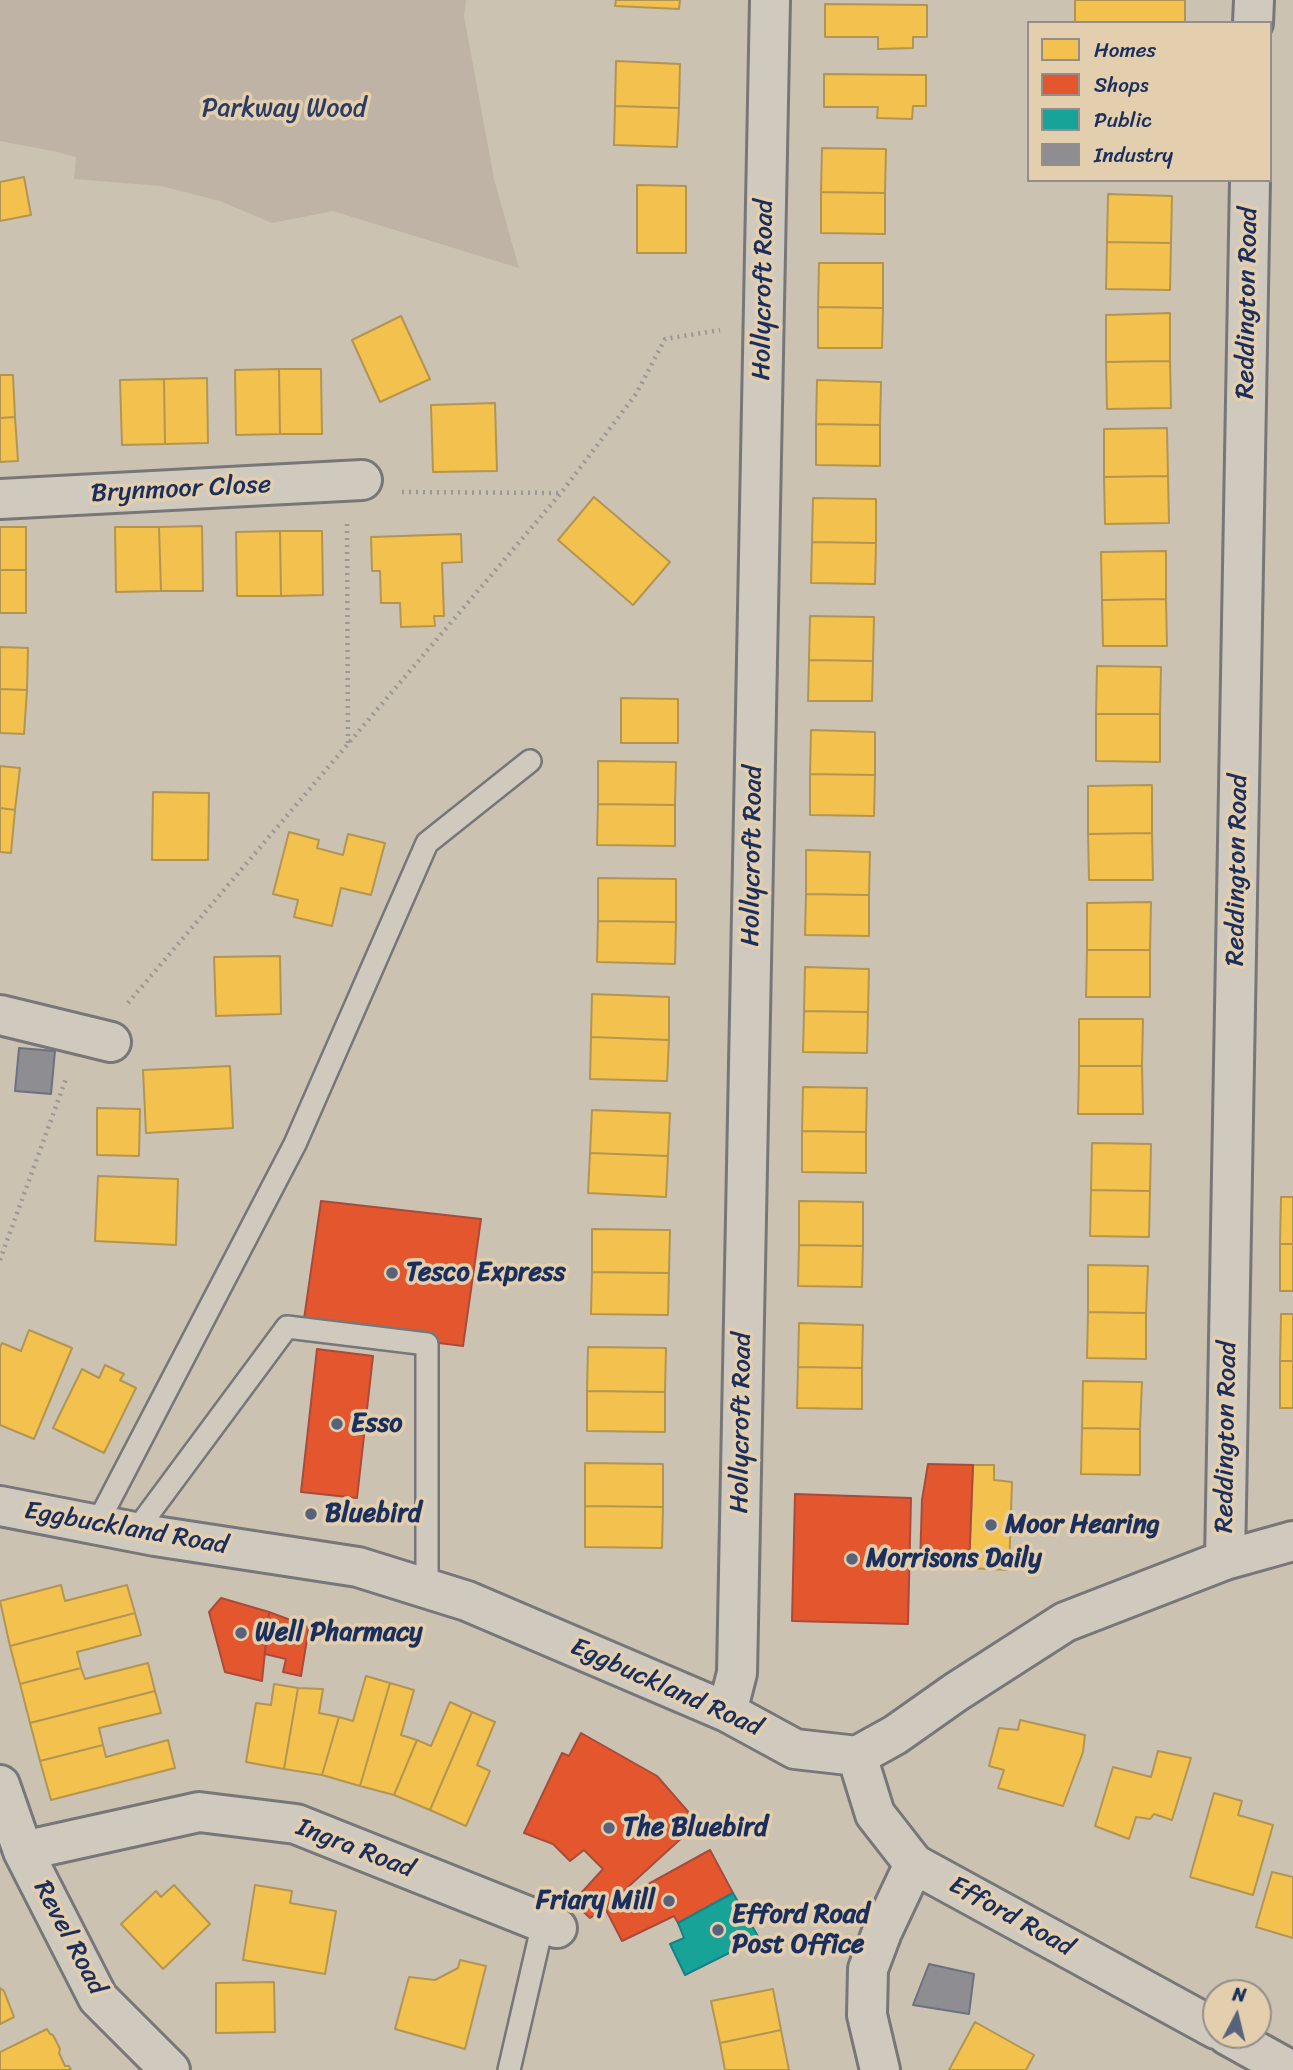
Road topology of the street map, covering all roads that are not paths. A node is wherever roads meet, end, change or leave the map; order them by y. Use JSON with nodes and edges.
{"nodes":[{"id":1,"x":770,"y":0,"type":"edge"},
{"id":2,"x":1254,"y":0,"type":"edge"},
{"id":3,"x":1253,"y":21,"type":"edge"},
{"id":4,"x":1250,"y":182,"type":"edge"},
{"id":5,"x":354,"y":481,"type":"road end"},
{"id":6,"x":0,"y":499,"type":"edge"},
{"id":7,"x":530,"y":761,"type":"dead end"},
{"id":8,"x":0,"y":1015,"type":"edge"},
{"id":9,"x":96,"y":1039,"type":"road end"},
{"id":10,"x":0,"y":1506,"type":"edge"},
{"id":11,"x":97,"y":1524,"type":"junction"},
{"id":12,"x":135,"y":1532,"type":"junction"},
{"id":13,"x":1293,"y":1541,"type":"edge"},
{"id":14,"x":1225,"y":1560,"type":"junction"},
{"id":15,"x":427,"y":1590,"type":"junction"},
{"id":16,"x":727,"y":1712,"type":"junction"},
{"id":17,"x":857,"y":1756,"type":"junction"},
{"id":18,"x":0,"y":1785,"type":"edge"},
{"id":19,"x":23,"y":1851,"type":"junction"},
{"id":20,"x":914,"y":1864,"type":"junction"},
{"id":21,"x":550,"y":1925,"type":"joint"},
{"id":22,"x":1202,"y":2021,"type":"edge"},
{"id":23,"x":1252,"y":2049,"type":"edge"},
{"id":24,"x":170,"y":2070,"type":"edge"},
{"id":25,"x":509,"y":2070,"type":"edge"},
{"id":26,"x":880,"y":2070,"type":"edge"},
{"id":27,"x":1290,"y":2070,"type":"edge"}],
"edges":[{"from":1,"to":16,"type":"street","name":"Hollycroft Road"},
{"from":2,"to":3,"type":"street"},
{"from":4,"to":14,"type":"street","name":"Reddington Road"},
{"from":5,"to":6,"type":"street","name":"Brynmoor Close"},
{"from":7,"to":11,"type":"lane"},
{"from":8,"to":9,"type":"street"},
{"from":10,"to":11,"type":"street","name":"Eggbuckland Road"},
{"from":11,"to":12,"type":"street","name":"Eggbuckland Road"},
{"from":12,"to":15,"type":"street","name":"Eggbuckland Road"},
{"from":12,"to":15,"type":"lane"},
{"from":13,"to":14,"type":"street"},
{"from":14,"to":17,"type":"street"},
{"from":15,"to":16,"type":"street","name":"Eggbuckland Road"},
{"from":16,"to":17,"type":"street","name":"Eggbuckland Road"},
{"from":17,"to":20,"type":"street","name":"Efford Road"},
{"from":18,"to":19,"type":"street","name":"Revel Road"},
{"from":19,"to":21,"type":"street","name":"Ingra Road"},
{"from":19,"to":24,"type":"street","name":"Revel Road"},
{"from":20,"to":22,"type":"street","name":"Efford Road"},
{"from":20,"to":26,"type":"street"},
{"from":21,"to":25,"type":"lane"},
{"from":23,"to":27,"type":"street"}]}
